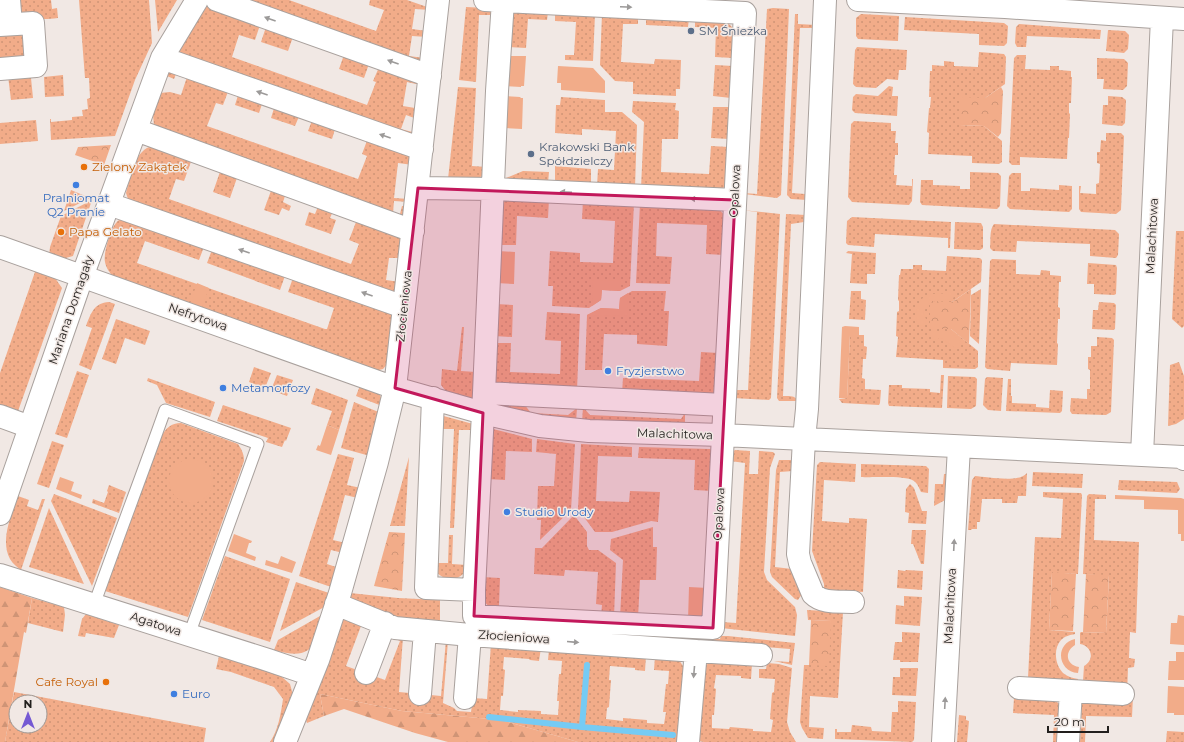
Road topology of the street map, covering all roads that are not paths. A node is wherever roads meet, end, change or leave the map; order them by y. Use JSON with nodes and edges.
{"nodes":[{"id":1,"x":9,"y":0,"type":"edge"},
{"id":2,"x":197,"y":0,"type":"edge"},
{"id":3,"x":217,"y":0,"type":"edge"},
{"id":4,"x":438,"y":0,"type":"edge"},
{"id":5,"x":825,"y":0,"type":"edge"},
{"id":6,"x":858,"y":0,"type":"edge"},
{"id":7,"x":494,"y":1,"type":"edge"},
{"id":8,"x":1162,"y":18,"type":"junction"},
{"id":9,"x":1184,"y":19,"type":"edge"},
{"id":10,"x":5,"y":24,"type":"edge"},
{"id":11,"x":162,"y":58,"type":"junction"},
{"id":12,"x":0,"y":69,"type":"edge"},
{"id":13,"x":430,"y":76,"type":"junction"},
{"id":14,"x":136,"y":130,"type":"junction"},
{"id":15,"x":422,"y":149,"type":"junction"},
{"id":16,"x":418,"y":188,"type":"junction"},
{"id":17,"x":493,"y":189,"type":"junction"},
{"id":18,"x":735,"y":200,"type":"junction"},
{"id":19,"x":109,"y":204,"type":"junction"},
{"id":20,"x":413,"y":231,"type":"junction"},
{"id":21,"x":0,"y":247,"type":"edge"},
{"id":22,"x":82,"y":277,"type":"junction"},
{"id":23,"x":404,"y":307,"type":"junction"},
{"id":24,"x":396,"y":388,"type":"junction"},
{"id":25,"x":433,"y":398,"type":"junction"},
{"id":26,"x":483,"y":403,"type":"junction"},
{"id":27,"x":724,"y":405,"type":"junction"},
{"id":28,"x":0,"y":416,"type":"edge"},
{"id":29,"x":30,"y":427,"type":"junction"},
{"id":30,"x":722,"y":435,"type":"junction"},
{"id":31,"x":804,"y":439,"type":"junction"},
{"id":32,"x":959,"y":447,"type":"junction"},
{"id":33,"x":1142,"y":455,"type":"junction"},
{"id":34,"x":1184,"y":458,"type":"edge"},
{"id":35,"x":0,"y":514,"type":"edge"},
{"id":36,"x":0,"y":575,"type":"edge"},
{"id":37,"x":474,"y":590,"type":"junction"},
{"id":38,"x":853,"y":602,"type":"dead end"},
{"id":39,"x":336,"y":604,"type":"junction"},
{"id":40,"x":94,"y":605,"type":"junction"},
{"id":41,"x":385,"y":624,"type":"junction"},
{"id":42,"x":425,"y":630,"type":"junction"},
{"id":43,"x":470,"y":634,"type":"junction"},
{"id":44,"x":189,"y":635,"type":"junction"},
{"id":45,"x":696,"y":651,"type":"junction"},
{"id":46,"x":760,"y":655,"type":"dead end"},
{"id":47,"x":366,"y":673,"type":"dead end"},
{"id":48,"x":312,"y":675,"type":"junction"},
{"id":49,"x":1019,"y":688,"type":"dead end"},
{"id":50,"x":1071,"y":691,"type":"junction"},
{"id":51,"x":420,"y":694,"type":"dead end"},
{"id":52,"x":1124,"y":694,"type":"dead end"},
{"id":53,"x":465,"y":698,"type":"dead end"},
{"id":54,"x":285,"y":742,"type":"edge"},
{"id":55,"x":688,"y":742,"type":"edge"},
{"id":56,"x":943,"y":742,"type":"edge"},
{"id":57,"x":1068,"y":742,"type":"edge"}],
"edges":[{"from":1,"to":10,"type":"street"},
{"from":2,"to":11,"type":"street","name":"Mariana Domagały"},
{"from":13,"to":3,"type":"street","one_way":true},
{"from":4,"to":13,"type":"street","name":"Złocieniowa"},
{"from":5,"to":31,"type":"street"},
{"from":6,"to":8,"type":"street"},
{"from":7,"to":17,"type":"street"},
{"from":7,"to":18,"type":"street","name":"Opalowa","one_way":true},
{"from":8,"to":9,"type":"street"},
{"from":8,"to":33,"type":"street","name":"Malachitowa"},
{"from":10,"to":12,"type":"street"},
{"from":11,"to":14,"type":"street","name":"Mariana Domagały"},
{"from":15,"to":11,"type":"street","one_way":true},
{"from":13,"to":15,"type":"street","name":"Złocieniowa"},
{"from":14,"to":19,"type":"street","name":"Mariana Domagały"},
{"from":14,"to":20,"type":"street"},
{"from":15,"to":16,"type":"street","name":"Złocieniowa"},
{"from":16,"to":17,"type":"street"},
{"from":16,"to":20,"type":"street","name":"Złocieniowa"},
{"from":18,"to":17,"type":"street","one_way":true},
{"from":17,"to":26,"type":"street"},
{"from":18,"to":27,"type":"street","name":"Opalowa"},
{"from":19,"to":22,"type":"street","name":"Mariana Domagały"},
{"from":23,"to":19,"type":"street","one_way":true},
{"from":20,"to":23,"type":"street","name":"Złocieniowa"},
{"from":21,"to":22,"type":"street","name":"Nefrytowa"},
{"from":22,"to":24,"type":"street","name":"Nefrytowa"},
{"from":22,"to":29,"type":"street","name":"Mariana Domagały"},
{"from":23,"to":24,"type":"street","name":"Złocieniowa"},
{"from":24,"to":25,"type":"street","name":"Malachitowa"},
{"from":24,"to":39,"type":"street","name":"Złocieniowa"},
{"from":25,"to":26,"type":"street","name":"Malachitowa"},
{"from":25,"to":37,"type":"street"},
{"from":26,"to":27,"type":"street"},
{"from":26,"to":30,"type":"street","name":"Malachitowa"},
{"from":26,"to":37,"type":"street"},
{"from":27,"to":30,"type":"street","name":"Opalowa"},
{"from":28,"to":29,"type":"street"},
{"from":29,"to":35,"type":"street","name":"Mariana Domagały"},
{"from":30,"to":31,"type":"street","name":"Malachitowa"},
{"from":30,"to":37,"type":"street","name":"Opalowa"},
{"from":31,"to":32,"type":"street","name":"Malachitowa"},
{"from":31,"to":38,"type":"street"},
{"from":32,"to":33,"type":"street","name":"Malachitowa"},
{"from":56,"to":32,"type":"street","name":"Malachitowa","one_way":true},
{"from":33,"to":34,"type":"street","name":"Malachitowa"},
{"from":36,"to":40,"type":"street","name":"Agatowa"},
{"from":39,"to":41,"type":"street","name":"Złocieniowa"},
{"from":39,"to":48,"type":"street","name":"Złocieniowa"},
{"from":40,"to":44,"type":"street","name":"Agatowa"},
{"from":40,"to":44,"type":"lane"},
{"from":41,"to":42,"type":"street","name":"Złocieniowa"},
{"from":41,"to":47,"type":"street"},
{"from":42,"to":43,"type":"street","name":"Złocieniowa"},
{"from":42,"to":51,"type":"street"},
{"from":43,"to":45,"type":"street","name":"Złocieniowa","one_way":true},
{"from":43,"to":53,"type":"street"},
{"from":44,"to":48,"type":"street","name":"Agatowa"},
{"from":45,"to":46,"type":"street","name":"Złocieniowa"},
{"from":45,"to":55,"type":"street","one_way":true},
{"from":48,"to":54,"type":"street","name":"Złocieniowa"},
{"from":49,"to":50,"type":"street"},
{"from":50,"to":52,"type":"street"},
{"from":50,"to":57,"type":"street"}]}
